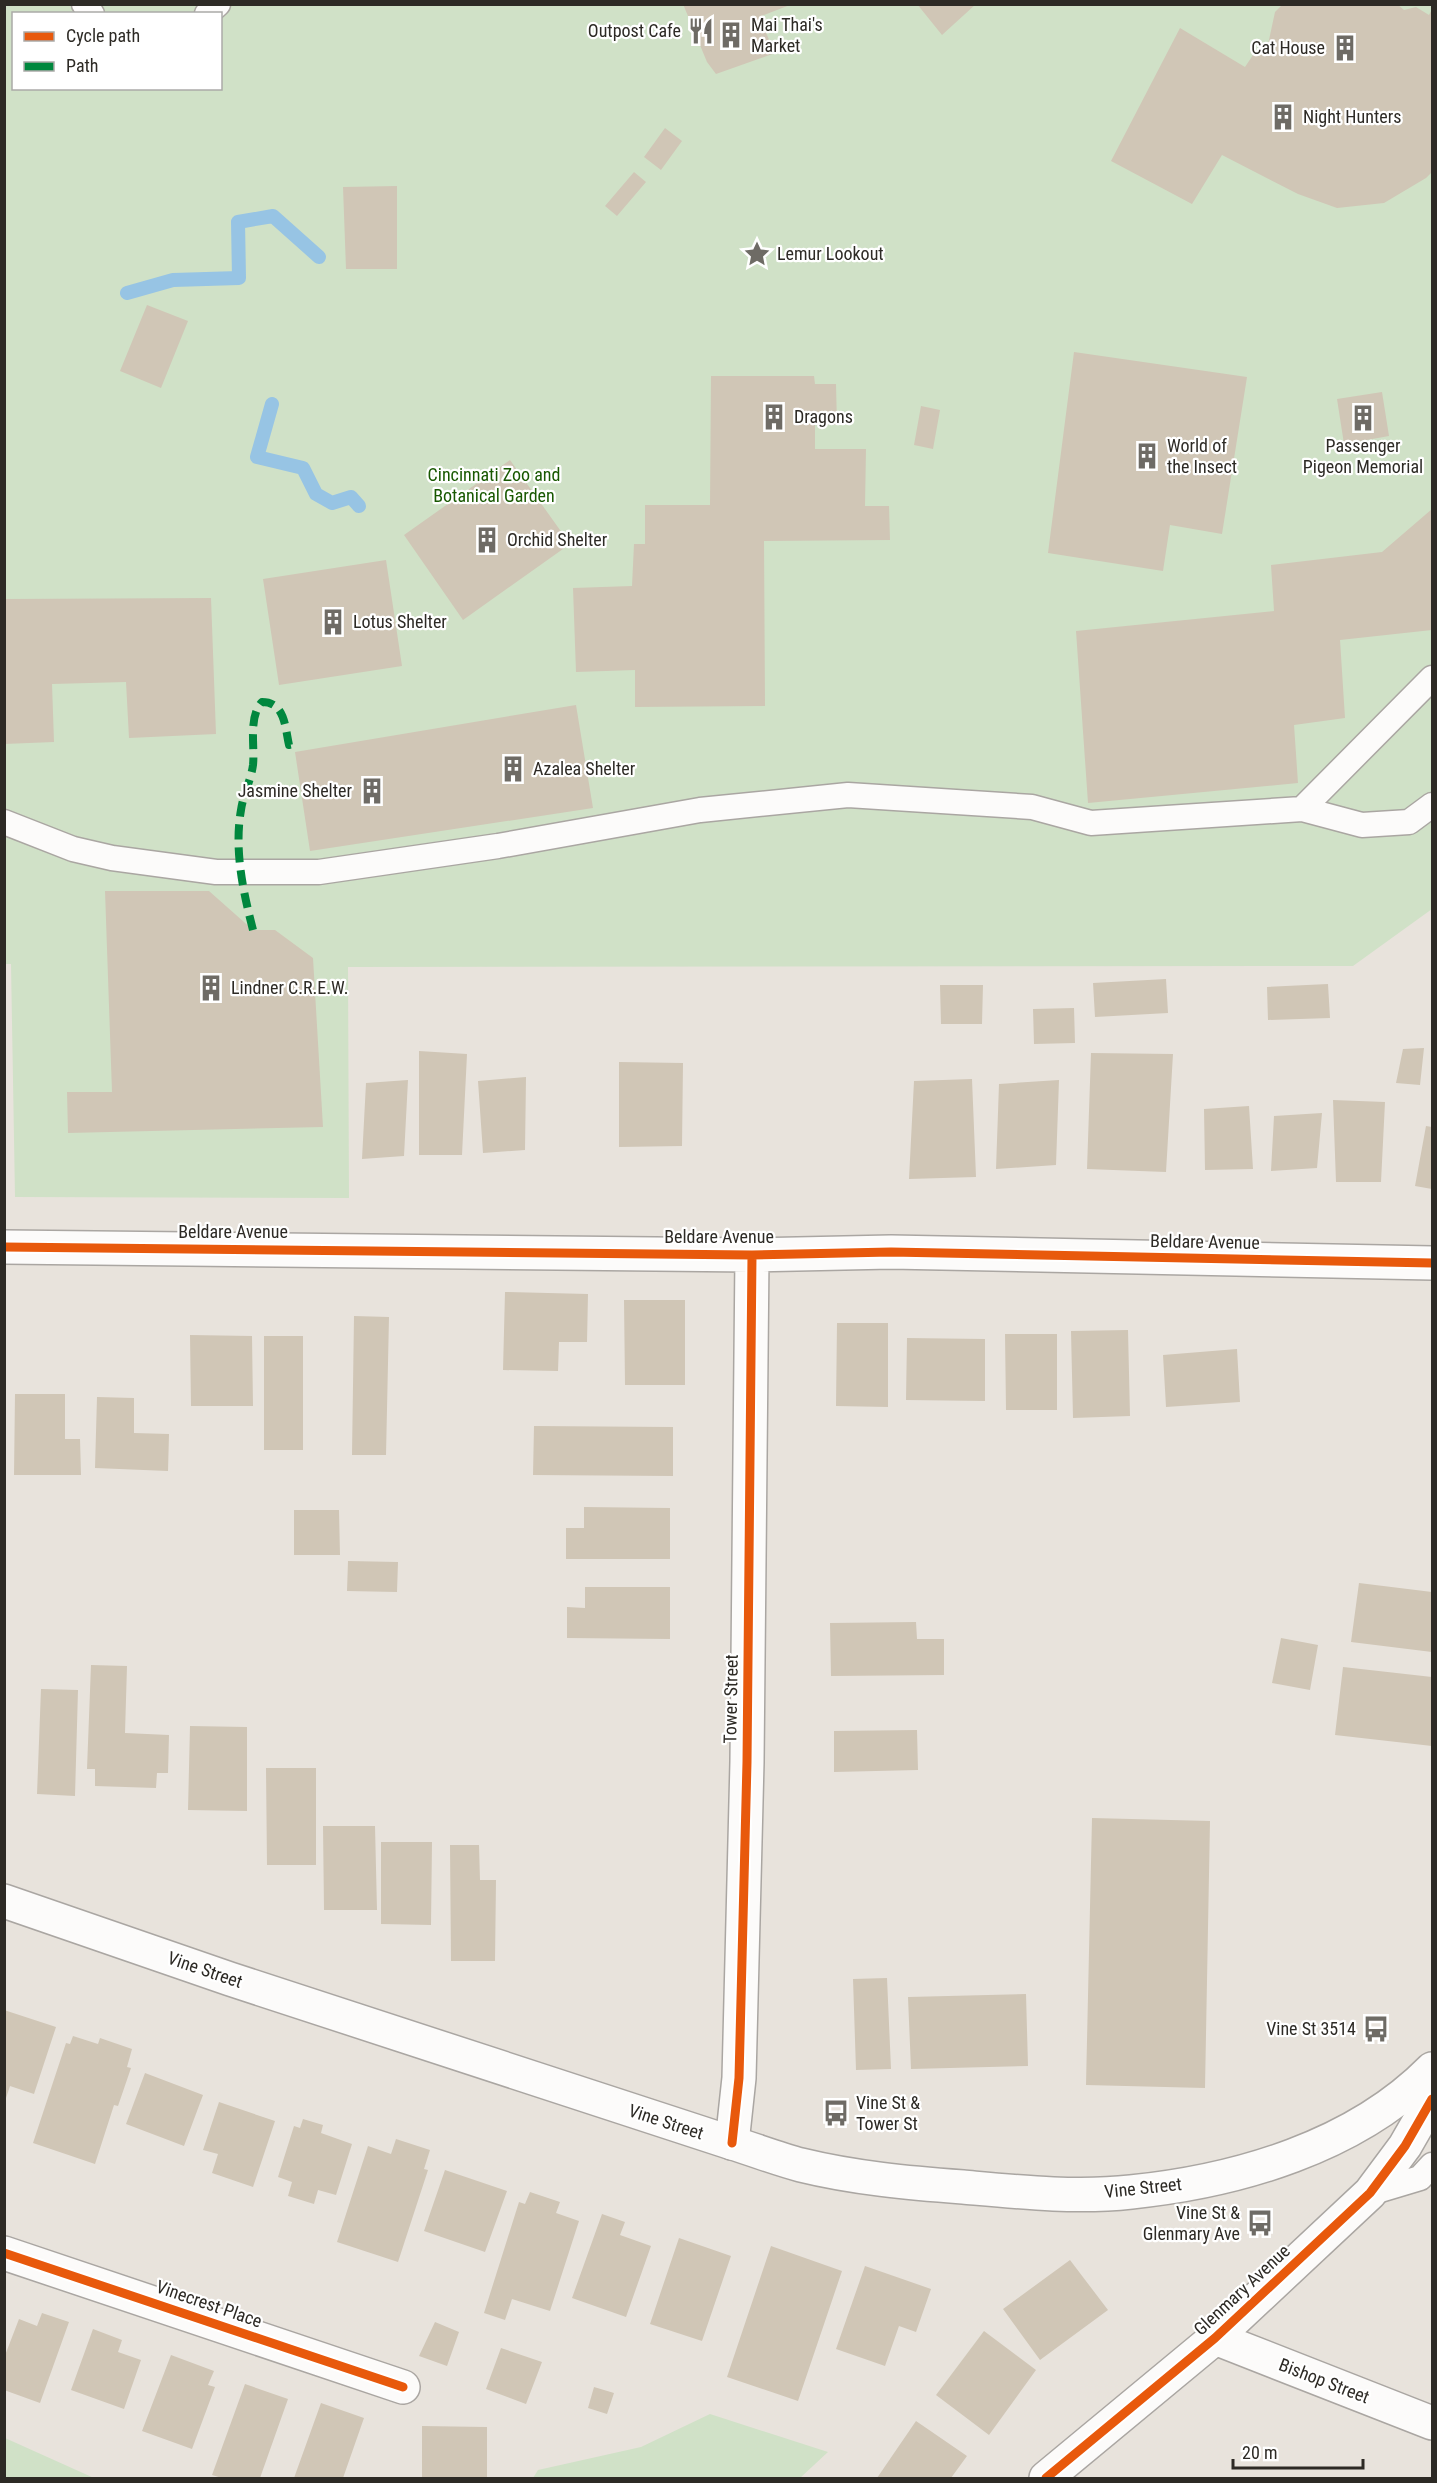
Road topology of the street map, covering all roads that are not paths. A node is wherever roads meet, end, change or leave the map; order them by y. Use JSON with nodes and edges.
{"nodes":[{"id":1,"x":1432,"y":678,"type":"edge"},
{"id":2,"x":1432,"y":805,"type":"edge"},
{"id":3,"x":1302,"y":809,"type":"junction"},
{"id":4,"x":4,"y":822,"type":"edge"},
{"id":5,"x":4,"y":1247,"type":"edge"},
{"id":6,"x":752,"y":1255,"type":"junction"},
{"id":7,"x":1432,"y":1263,"type":"edge"},
{"id":8,"x":4,"y":1901,"type":"edge"},
{"id":9,"x":1432,"y":2069,"type":"edge"},
{"id":10,"x":1432,"y":2099,"type":"edge"},
{"id":11,"x":732,"y":2143,"type":"junction"},
{"id":12,"x":1432,"y":2165,"type":"edge"},
{"id":13,"x":1370,"y":2193,"type":"junction"},
{"id":14,"x":4,"y":2253,"type":"edge"},
{"id":15,"x":1215,"y":2338,"type":"junction"},
{"id":16,"x":403,"y":2387,"type":"dead end"},
{"id":17,"x":1432,"y":2423,"type":"edge"},
{"id":18,"x":1046,"y":2478,"type":"edge"}],
"edges":[{"from":1,"to":3,"type":"lane"},
{"from":2,"to":3,"type":"lane"},
{"from":3,"to":4,"type":"lane"},
{"from":5,"to":6,"type":"street","name":"Beldare Avenue"},
{"from":6,"to":7,"type":"street","name":"Beldare Avenue"},
{"from":6,"to":11,"type":"street","name":"Tower Street"},
{"from":8,"to":11,"type":"street","name":"Vine Street"},
{"from":9,"to":11,"type":"street","name":"Vine Street"},
{"from":10,"to":13,"type":"street","name":"Glenmary Avenue"},
{"from":12,"to":13,"type":"lane"},
{"from":13,"to":15,"type":"street","name":"Glenmary Avenue"},
{"from":14,"to":16,"type":"street","name":"Vinecrest Place"},
{"from":15,"to":17,"type":"street","name":"Bishop Street"},
{"from":15,"to":18,"type":"street","name":"Glenmary Avenue"}]}
